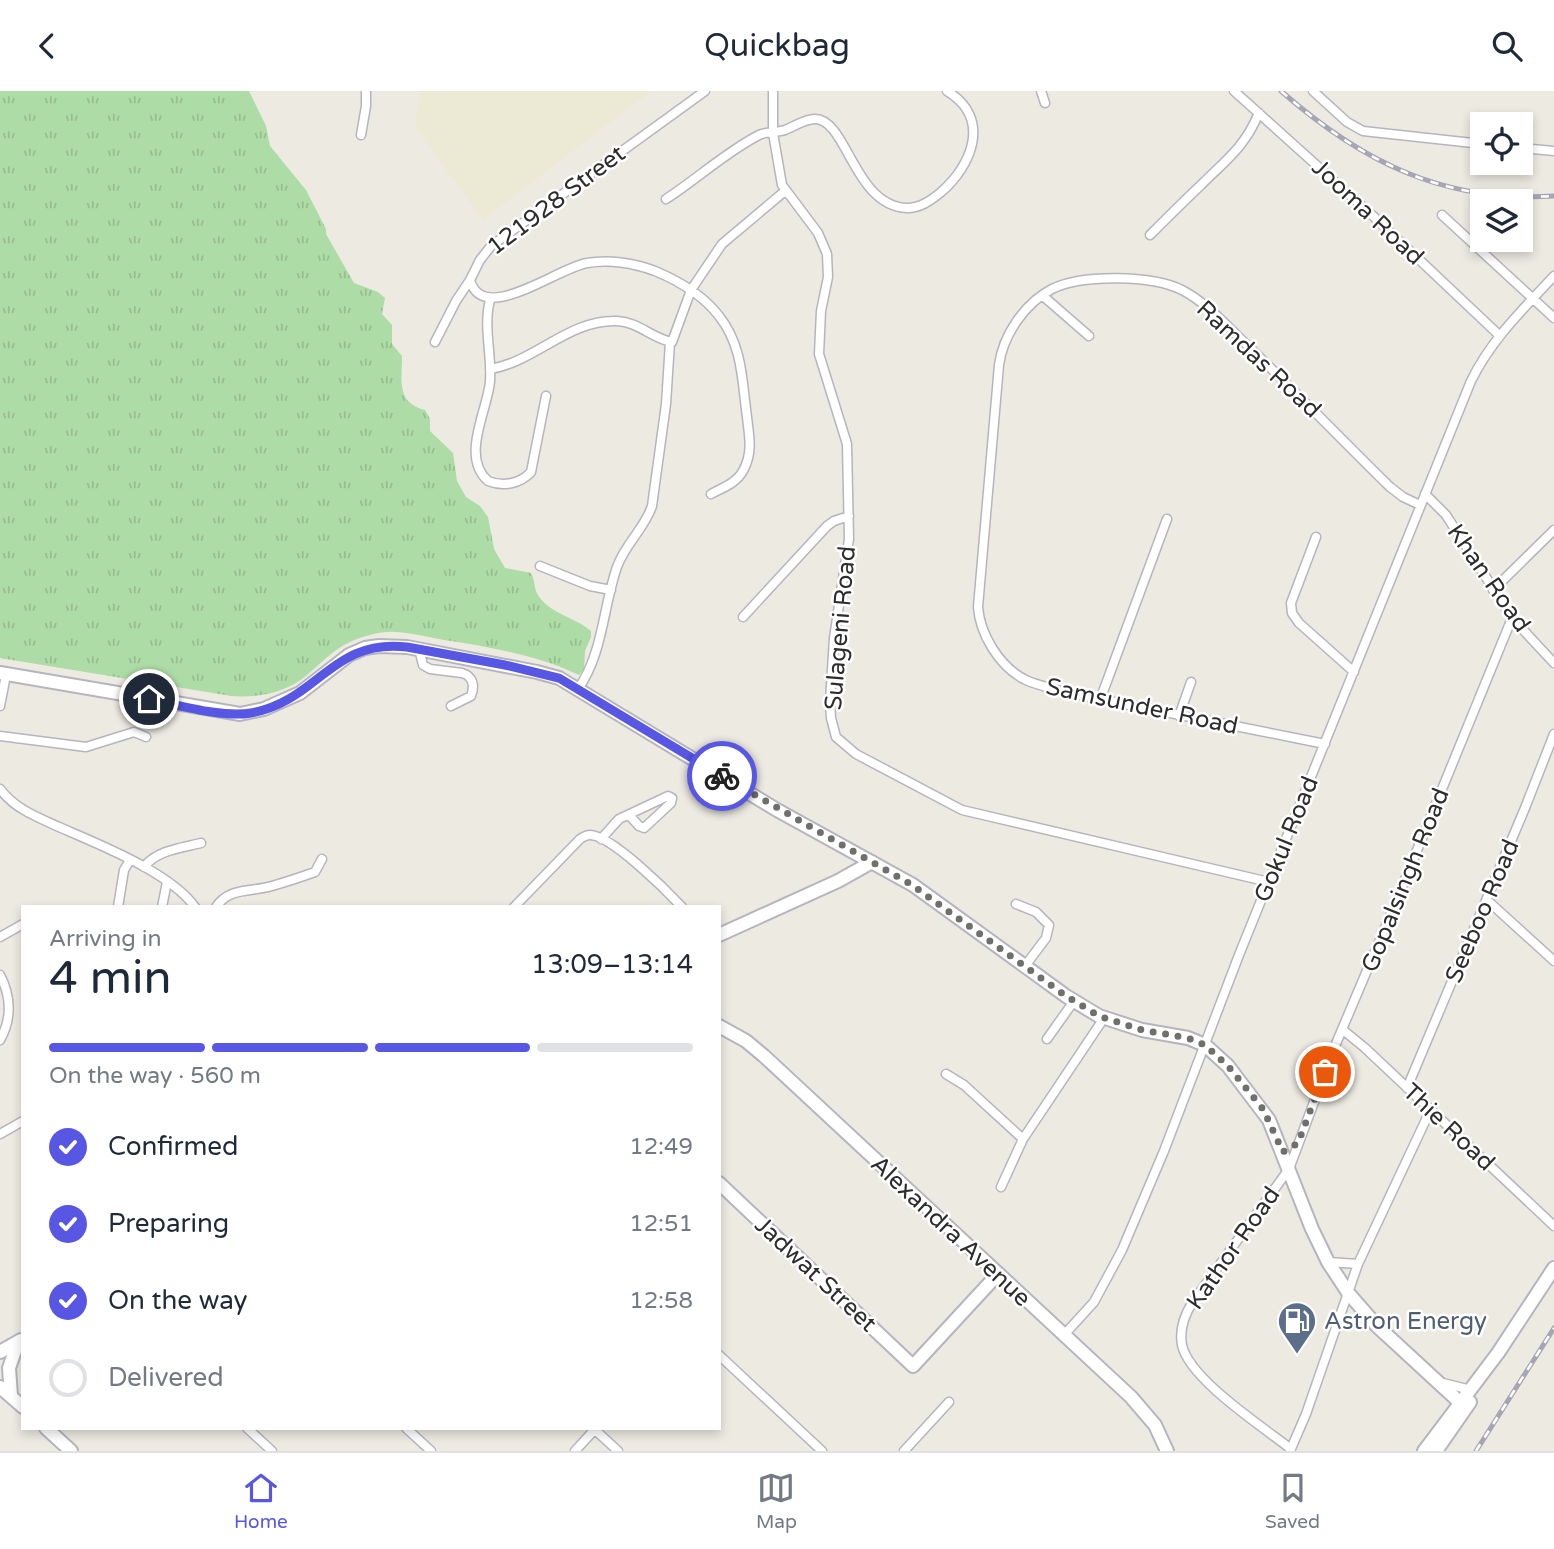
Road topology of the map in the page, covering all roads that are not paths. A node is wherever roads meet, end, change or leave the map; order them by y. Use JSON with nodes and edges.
{"nodes":[{"id":1,"x":366,"y":91,"type":"edge"},
{"id":2,"x":705,"y":91,"type":"edge"},
{"id":3,"x":773,"y":91,"type":"edge"},
{"id":4,"x":947,"y":91,"type":"edge"},
{"id":5,"x":1041,"y":91,"type":"edge"},
{"id":6,"x":1234,"y":91,"type":"edge"},
{"id":7,"x":1313,"y":91,"type":"edge"},
{"id":8,"x":1045,"y":103,"type":"dead end"},
{"id":9,"x":1259,"y":113,"type":"junction"},
{"id":10,"x":773,"y":133,"type":"junction"},
{"id":11,"x":361,"y":135,"type":"dead end"},
{"id":12,"x":1470,"y":143,"type":"edge"},
{"id":13,"x":1533,"y":149,"type":"edge"},
{"id":14,"x":1554,"y":151,"type":"edge"},
{"id":15,"x":785,"y":191,"type":"junction"},
{"id":16,"x":666,"y":199,"type":"dead end"},
{"id":17,"x":1442,"y":215,"type":"dead end"},
{"id":18,"x":1150,"y":235,"type":"dead end"},
{"id":19,"x":1554,"y":276,"type":"edge"},
{"id":20,"x":470,"y":280,"type":"junction"},
{"id":21,"x":691,"y":290,"type":"junction"},
{"id":22,"x":1043,"y":296,"type":"junction"},
{"id":23,"x":1533,"y":298,"type":"junction"},
{"id":24,"x":489,"y":300,"type":"junction"},
{"id":25,"x":1554,"y":318,"type":"edge"},
{"id":26,"x":1499,"y":335,"type":"junction"},
{"id":27,"x":1089,"y":336,"type":"dead end"},
{"id":28,"x":1007,"y":338,"type":"joint"},
{"id":29,"x":435,"y":342,"type":"dead end"},
{"id":30,"x":670,"y":342,"type":"junction"},
{"id":31,"x":490,"y":369,"type":"junction"},
{"id":32,"x":546,"y":396,"type":"dead end"},
{"id":33,"x":710,"y":494,"type":"dead end"},
{"id":34,"x":1425,"y":494,"type":"junction"},
{"id":35,"x":1420,"y":505,"type":"junction"},
{"id":36,"x":849,"y":516,"type":"junction"},
{"id":37,"x":1167,"y":519,"type":"dead end"},
{"id":38,"x":1554,"y":530,"type":"edge"},
{"id":39,"x":1316,"y":537,"type":"dead end"},
{"id":40,"x":540,"y":566,"type":"dead end"},
{"id":41,"x":611,"y":590,"type":"junction"},
{"id":42,"x":1493,"y":590,"type":"junction"},
{"id":43,"x":743,"y":617,"type":"dead end"},
{"id":44,"x":1512,"y":618,"type":"junction"},
{"id":45,"x":419,"y":649,"type":"junction"},
{"id":46,"x":1554,"y":663,"type":"edge"},
{"id":47,"x":1354,"y":672,"type":"junction"},
{"id":48,"x":3,"y":674,"type":"edge"},
{"id":49,"x":1191,"y":682,"type":"dead end"},
{"id":50,"x":578,"y":689,"type":"junction"},
{"id":51,"x":1100,"y":700,"type":"junction"},
{"id":52,"x":0,"y":706,"type":"edge"},
{"id":53,"x":450,"y":706,"type":"dead end"},
{"id":54,"x":1179,"y":716,"type":"junction"},
{"id":55,"x":1554,"y":734,"type":"edge"},
{"id":56,"x":0,"y":736,"type":"edge"},
{"id":57,"x":146,"y":737,"type":"dead end"},
{"id":58,"x":1325,"y":744,"type":"junction"},
{"id":59,"x":0,"y":789,"type":"edge"},
{"id":60,"x":629,"y":815,"type":"junction"},
{"id":61,"x":601,"y":839,"type":"junction"},
{"id":62,"x":201,"y":843,"type":"dead end"},
{"id":63,"x":322,"y":859,"type":"dead end"},
{"id":64,"x":130,"y":860,"type":"junction"},
{"id":65,"x":873,"y":862,"type":"junction"},
{"id":66,"x":144,"y":867,"type":"junction"},
{"id":67,"x":167,"y":882,"type":"junction"},
{"id":68,"x":1269,"y":882,"type":"junction"},
{"id":69,"x":1487,"y":899,"type":"junction"},
{"id":70,"x":1016,"y":904,"type":"dead end"},
{"id":71,"x":118,"y":905,"type":"edge"},
{"id":72,"x":162,"y":905,"type":"edge"},
{"id":73,"x":193,"y":905,"type":"edge"},
{"id":74,"x":218,"y":905,"type":"edge"},
{"id":75,"x":516,"y":905,"type":"edge"},
{"id":76,"x":680,"y":905,"type":"edge"},
{"id":77,"x":21,"y":925,"type":"edge"},
{"id":78,"x":721,"y":934,"type":"edge"},
{"id":79,"x":0,"y":937,"type":"edge"},
{"id":80,"x":1554,"y":961,"type":"edge"},
{"id":81,"x":1025,"y":966,"type":"junction"},
{"id":82,"x":0,"y":975,"type":"edge"},
{"id":83,"x":1074,"y":1001,"type":"junction"},
{"id":84,"x":1104,"y":1018,"type":"junction"},
{"id":85,"x":721,"y":1027,"type":"edge"},
{"id":86,"x":1343,"y":1030,"type":"junction"},
{"id":87,"x":1047,"y":1039,"type":"dead end"},
{"id":88,"x":0,"y":1040,"type":"edge"},
{"id":89,"x":1205,"y":1045,"type":"junction"},
{"id":90,"x":946,"y":1074,"type":"dead end"},
{"id":91,"x":1407,"y":1088,"type":"junction"},
{"id":92,"x":1430,"y":1111,"type":"junction"},
{"id":93,"x":21,"y":1122,"type":"edge"},
{"id":94,"x":0,"y":1134,"type":"edge"},
{"id":95,"x":1023,"y":1139,"type":"junction"},
{"id":96,"x":1298,"y":1143,"type":"junction"},
{"id":97,"x":1283,"y":1152,"type":"junction"},
{"id":98,"x":1289,"y":1169,"type":"junction"},
{"id":99,"x":721,"y":1185,"type":"edge"},
{"id":100,"x":1001,"y":1187,"type":"dead end"},
{"id":101,"x":1554,"y":1226,"type":"edge"},
{"id":102,"x":1328,"y":1262,"type":"junction"},
{"id":103,"x":1358,"y":1264,"type":"junction"},
{"id":104,"x":1554,"y":1268,"type":"edge"},
{"id":105,"x":997,"y":1275,"type":"junction"},
{"id":106,"x":1349,"y":1294,"type":"junction"},
{"id":107,"x":1063,"y":1336,"type":"junction"},
{"id":108,"x":21,"y":1341,"type":"edge"},
{"id":109,"x":0,"y":1352,"type":"edge"},
{"id":110,"x":1498,"y":1353,"type":"junction"},
{"id":111,"x":721,"y":1358,"type":"edge"},
{"id":112,"x":1434,"y":1379,"type":"junction"},
{"id":113,"x":0,"y":1387,"type":"edge"},
{"id":114,"x":1471,"y":1390,"type":"junction"},
{"id":115,"x":11,"y":1396,"type":"junction"},
{"id":116,"x":949,"y":1402,"type":"dead end"},
{"id":117,"x":21,"y":1405,"type":"edge"},
{"id":118,"x":1463,"y":1406,"type":"junction"},
{"id":119,"x":48,"y":1430,"type":"edge"},
{"id":120,"x":249,"y":1430,"type":"edge"},
{"id":121,"x":409,"y":1430,"type":"edge"},
{"id":122,"x":593,"y":1430,"type":"edge"},
{"id":123,"x":595,"y":1430,"type":"edge"},
{"id":124,"x":1290,"y":1450,"type":"edge"},
{"id":125,"x":71,"y":1451,"type":"edge"},
{"id":126,"x":272,"y":1451,"type":"edge"},
{"id":127,"x":431,"y":1451,"type":"edge"},
{"id":128,"x":575,"y":1451,"type":"edge"},
{"id":129,"x":618,"y":1451,"type":"edge"},
{"id":130,"x":822,"y":1451,"type":"edge"},
{"id":131,"x":904,"y":1451,"type":"edge"},
{"id":132,"x":1167,"y":1451,"type":"edge"},
{"id":133,"x":1424,"y":1451,"type":"edge"},
{"id":134,"x":1436,"y":1451,"type":"edge"}],
"edges":[{"from":1,"to":11,"type":"street"},
{"from":2,"to":20,"type":"street","name":"121928 Street"},
{"from":3,"to":10,"type":"street"},
{"from":4,"to":10,"type":"street"},
{"from":5,"to":8,"type":"street"},
{"from":6,"to":9,"type":"street","name":"Jooma Road"},
{"from":7,"to":12,"type":"street"},
{"from":9,"to":18,"type":"street"},
{"from":9,"to":26,"type":"street","name":"Jooma Road"},
{"from":10,"to":15,"type":"street"},
{"from":10,"to":16,"type":"street"},
{"from":13,"to":14,"type":"street"},
{"from":15,"to":21,"type":"street"},
{"from":15,"to":36,"type":"street","name":"Sulageni Road"},
{"from":17,"to":23,"type":"street"},
{"from":19,"to":23,"type":"street","name":"Gokul Road"},
{"from":20,"to":24,"type":"street","name":"121928 Street"},
{"from":20,"to":29,"type":"street"},
{"from":21,"to":24,"type":"street","name":"121928 Street"},
{"from":21,"to":30,"type":"street"},
{"from":21,"to":33,"type":"street","name":"121928 Street"},
{"from":22,"to":27,"type":"street"},
{"from":22,"to":28,"type":"street","name":"Ramdas Road"},
{"from":22,"to":35,"type":"street","name":"Ramdas Road"},
{"from":23,"to":25,"type":"street"},
{"from":23,"to":26,"type":"street","name":"Gokul Road"},
{"from":24,"to":31,"type":"street"},
{"from":26,"to":34,"type":"street","name":"Gokul Road"},
{"from":28,"to":51,"type":"street","name":"Samsunder Road"},
{"from":30,"to":31,"type":"street"},
{"from":30,"to":41,"type":"street"},
{"from":31,"to":32,"type":"street"},
{"from":34,"to":35,"type":"street","name":"Gokul Road"},
{"from":34,"to":42,"type":"street","name":"Khan Road"},
{"from":35,"to":47,"type":"street","name":"Gokul Road"},
{"from":36,"to":43,"type":"street"},
{"from":36,"to":68,"type":"street","name":"Sulageni Road"},
{"from":37,"to":51,"type":"street"},
{"from":38,"to":42,"type":"street"},
{"from":39,"to":47,"type":"street"},
{"from":40,"to":41,"type":"street"},
{"from":41,"to":50,"type":"street"},
{"from":42,"to":44,"type":"street","name":"Khan Road"},
{"from":44,"to":46,"type":"street","name":"Khan Road"},
{"from":44,"to":86,"type":"street","name":"Gopalsingh Road"},
{"from":45,"to":48,"type":"street"},
{"from":45,"to":50,"type":"street"},
{"from":45,"to":53,"type":"street"},
{"from":47,"to":58,"type":"street","name":"Gokul Road"},
{"from":48,"to":52,"type":"street"},
{"from":49,"to":54,"type":"street"},
{"from":50,"to":65,"type":"street"},
{"from":51,"to":54,"type":"street","name":"Samsunder Road"},
{"from":54,"to":58,"type":"street","name":"Samsunder Road"},
{"from":55,"to":69,"type":"street","name":"Seeboo Road"},
{"from":56,"to":57,"type":"street"},
{"from":58,"to":68,"type":"street","name":"Gokul Road"},
{"from":59,"to":64,"type":"street"},
{"from":60,"to":60,"type":"street"},
{"from":60,"to":61,"type":"street"},
{"from":61,"to":75,"type":"street"},
{"from":61,"to":76,"type":"street"},
{"from":62,"to":66,"type":"street"},
{"from":63,"to":74,"type":"street"},
{"from":64,"to":66,"type":"street"},
{"from":64,"to":71,"type":"street"},
{"from":65,"to":78,"type":"street"},
{"from":65,"to":81,"type":"street"},
{"from":66,"to":67,"type":"street"},
{"from":67,"to":72,"type":"street"},
{"from":67,"to":73,"type":"street"},
{"from":68,"to":89,"type":"street","name":"Gokul Road"},
{"from":69,"to":80,"type":"street"},
{"from":69,"to":91,"type":"street","name":"Seeboo Road"},
{"from":70,"to":81,"type":"street"},
{"from":77,"to":79,"type":"street"},
{"from":81,"to":83,"type":"street"},
{"from":82,"to":88,"type":"street"},
{"from":83,"to":84,"type":"street"},
{"from":83,"to":87,"type":"street"},
{"from":84,"to":89,"type":"street"},
{"from":84,"to":95,"type":"street"},
{"from":85,"to":105,"type":"street","name":"Alexandra Avenue"},
{"from":86,"to":91,"type":"street","name":"Thie Road"},
{"from":86,"to":96,"type":"street","name":"Gopalsingh Road"},
{"from":89,"to":97,"type":"street"},
{"from":89,"to":107,"type":"street","name":"Gokul Road"},
{"from":90,"to":95,"type":"street"},
{"from":91,"to":92,"type":"street","name":"Thie Road"},
{"from":92,"to":101,"type":"street","name":"Thie Road"},
{"from":92,"to":103,"type":"street"},
{"from":93,"to":94,"type":"street"},
{"from":95,"to":100,"type":"street"},
{"from":96,"to":97,"type":"street"},
{"from":96,"to":98,"type":"street","name":"Gopalsingh Road"},
{"from":97,"to":98,"type":"street"},
{"from":98,"to":102,"type":"street"},
{"from":98,"to":124,"type":"street","name":"Kathor Road"},
{"from":99,"to":105,"type":"street","name":"Jadwat Street"},
{"from":102,"to":103,"type":"street"},
{"from":102,"to":106,"type":"street"},
{"from":103,"to":106,"type":"street"},
{"from":104,"to":110,"type":"street"},
{"from":105,"to":107,"type":"street","name":"Alexandra Avenue"},
{"from":106,"to":112,"type":"street"},
{"from":106,"to":124,"type":"street"},
{"from":107,"to":132,"type":"street","name":"Alexandra Avenue"},
{"from":108,"to":109,"type":"street"},
{"from":108,"to":115,"type":"street"},
{"from":110,"to":114,"type":"street"},
{"from":110,"to":118,"type":"street"},
{"from":111,"to":130,"type":"street"},
{"from":112,"to":114,"type":"street"},
{"from":112,"to":118,"type":"street"},
{"from":113,"to":115,"type":"street"},
{"from":114,"to":118,"type":"street"},
{"from":115,"to":117,"type":"street"},
{"from":116,"to":131,"type":"street"},
{"from":118,"to":133,"type":"street"},
{"from":118,"to":134,"type":"street"},
{"from":119,"to":125,"type":"street"},
{"from":120,"to":126,"type":"street"},
{"from":121,"to":127,"type":"street"},
{"from":122,"to":128,"type":"street"},
{"from":123,"to":129,"type":"street"}]}
